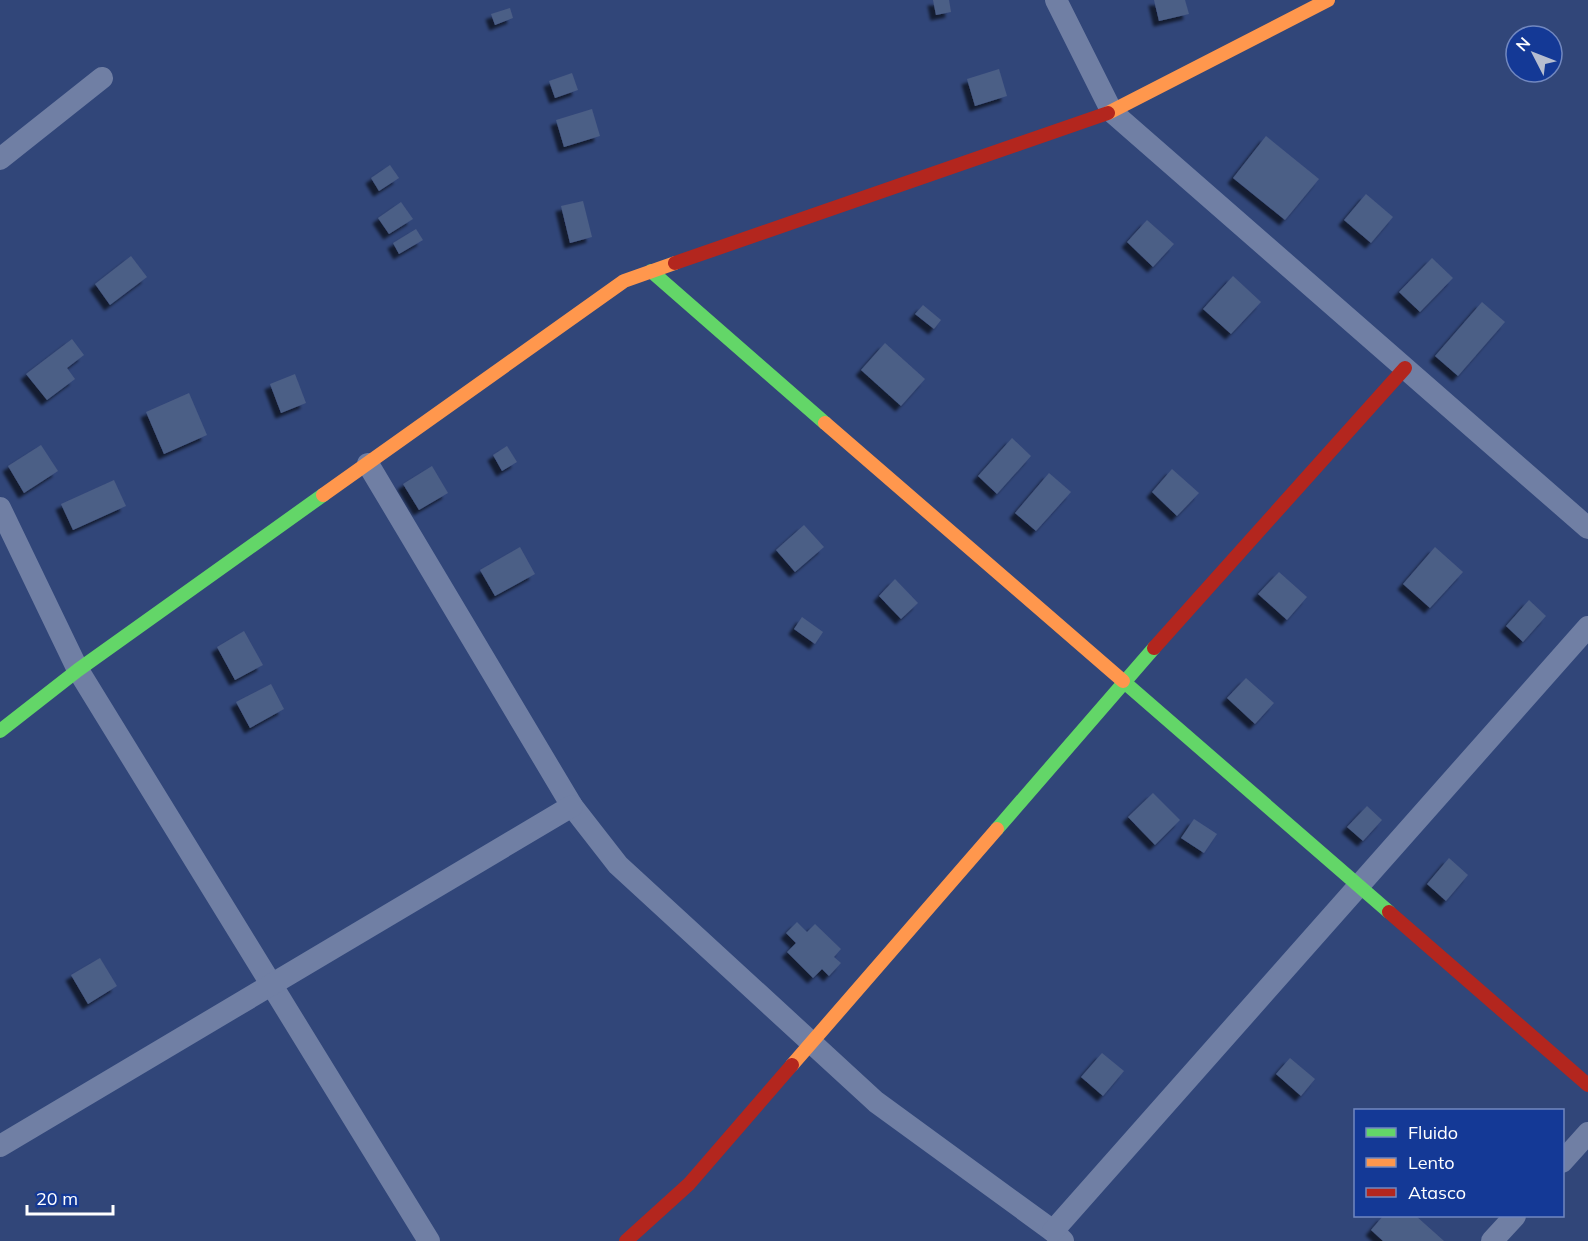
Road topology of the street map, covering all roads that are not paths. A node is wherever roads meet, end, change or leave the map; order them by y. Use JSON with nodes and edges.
{"nodes":[{"id":1,"x":1056,"y":0,"type":"edge"},
{"id":2,"x":1328,"y":0,"type":"edge"},
{"id":3,"x":102,"y":78,"type":"dead end"},
{"id":4,"x":1112,"y":112,"type":"junction"},
{"id":5,"x":0,"y":159,"type":"edge"},
{"id":6,"x":651,"y":271,"type":"junction"},
{"id":7,"x":1406,"y":368,"type":"junction"},
{"id":8,"x":368,"y":464,"type":"junction"},
{"id":9,"x":0,"y":508,"type":"edge"},
{"id":10,"x":1588,"y":528,"type":"edge"},
{"id":11,"x":1588,"y":627,"type":"edge"},
{"id":12,"x":78,"y":670,"type":"junction"},
{"id":13,"x":1124,"y":682,"type":"junction"},
{"id":14,"x":0,"y":731,"type":"edge"},
{"id":15,"x":572,"y":806,"type":"junction"},
{"id":16,"x":1359,"y":886,"type":"junction"},
{"id":17,"x":272,"y":984,"type":"junction"},
{"id":18,"x":811,"y":1043,"type":"junction"},
{"id":19,"x":1588,"y":1085,"type":"edge"},
{"id":20,"x":1588,"y":1133,"type":"edge"},
{"id":21,"x":0,"y":1146,"type":"edge"},
{"id":22,"x":1564,"y":1161,"type":"edge"},
{"id":23,"x":1513,"y":1217,"type":"edge"},
{"id":24,"x":1058,"y":1236,"type":"edge"},
{"id":25,"x":429,"y":1241,"type":"edge"},
{"id":26,"x":626,"y":1241,"type":"edge"},
{"id":27,"x":1492,"y":1241,"type":"edge"}],
"edges":[{"from":1,"to":4,"type":"street"},
{"from":2,"to":4,"type":"street"},
{"from":3,"to":5,"type":"street"},
{"from":4,"to":6,"type":"street"},
{"from":4,"to":7,"type":"street"},
{"from":6,"to":8,"type":"street"},
{"from":6,"to":13,"type":"street"},
{"from":7,"to":10,"type":"street"},
{"from":7,"to":13,"type":"street"},
{"from":8,"to":12,"type":"street"},
{"from":8,"to":15,"type":"street"},
{"from":9,"to":12,"type":"street"},
{"from":11,"to":16,"type":"street"},
{"from":12,"to":14,"type":"street"},
{"from":12,"to":17,"type":"street"},
{"from":13,"to":16,"type":"street"},
{"from":13,"to":18,"type":"street"},
{"from":15,"to":17,"type":"street"},
{"from":15,"to":18,"type":"street"},
{"from":16,"to":19,"type":"street"},
{"from":16,"to":24,"type":"street"},
{"from":17,"to":21,"type":"street"},
{"from":17,"to":25,"type":"street"},
{"from":18,"to":24,"type":"street"},
{"from":18,"to":26,"type":"street"},
{"from":20,"to":22,"type":"street"},
{"from":23,"to":27,"type":"street"}]}
